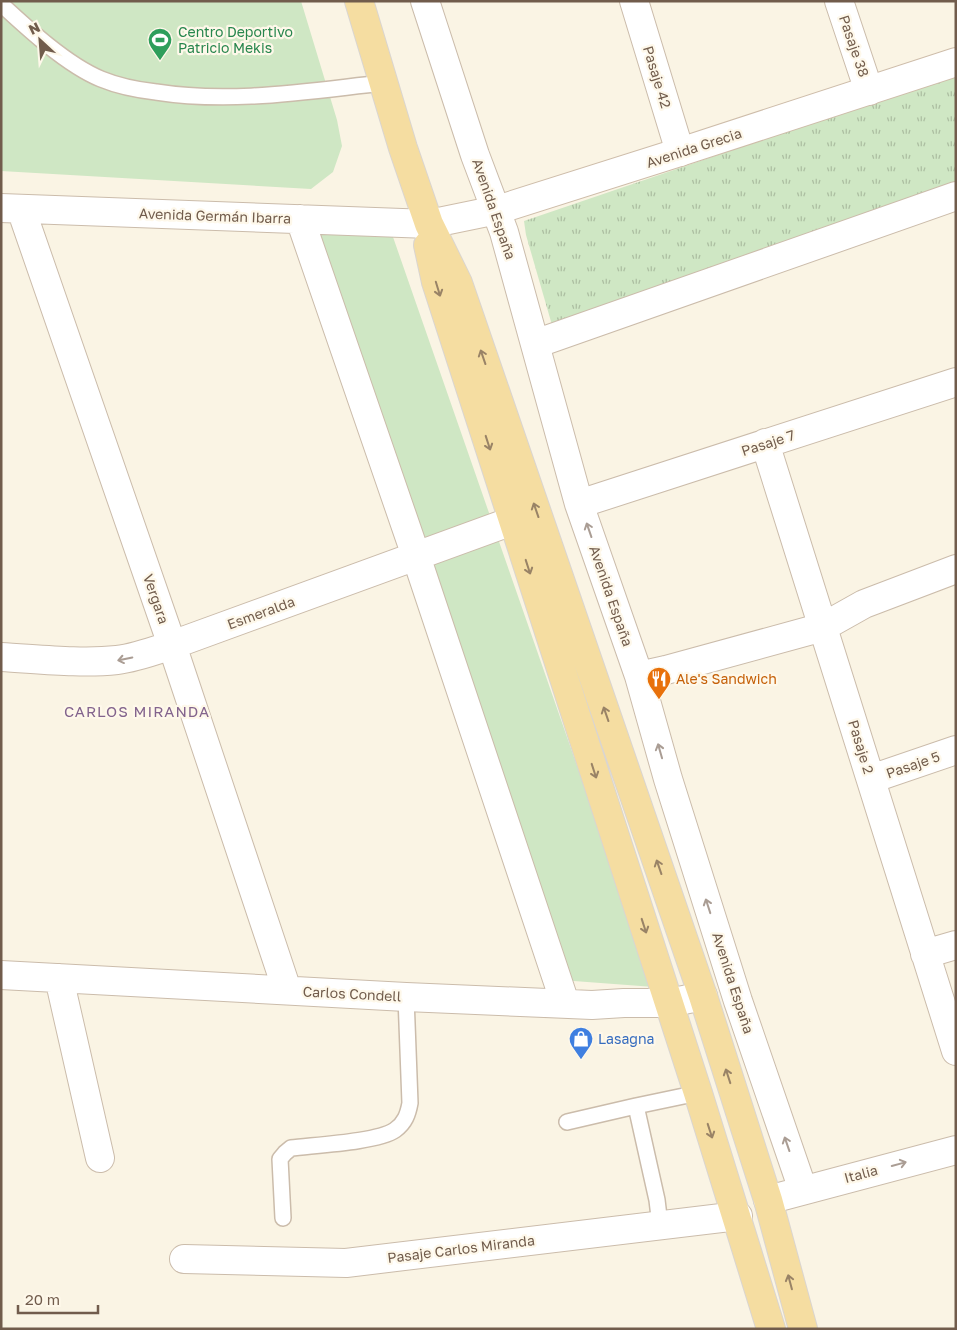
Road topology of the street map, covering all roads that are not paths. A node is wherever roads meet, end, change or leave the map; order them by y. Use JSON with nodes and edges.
{"nodes":[{"id":1,"x":359,"y":1,"type":"edge"},
{"id":2,"x":425,"y":1,"type":"edge"},
{"id":3,"x":634,"y":1,"type":"edge"},
{"id":4,"x":839,"y":1,"type":"edge"},
{"id":5,"x":1,"y":4,"type":"edge"},
{"id":6,"x":956,"y":62,"type":"edge"},
{"id":7,"x":383,"y":82,"type":"junction"},
{"id":8,"x":870,"y":91,"type":"junction"},
{"id":9,"x":680,"y":152,"type":"junction"},
{"id":10,"x":956,"y":196,"type":"edge"},
{"id":11,"x":11,"y":209,"type":"edge"},
{"id":12,"x":497,"y":210,"type":"junction"},
{"id":13,"x":300,"y":219,"type":"junction"},
{"id":14,"x":429,"y":224,"type":"junction"},
{"id":15,"x":535,"y":344,"type":"junction"},
{"id":16,"x":956,"y":382,"type":"edge"},
{"id":17,"x":765,"y":444,"type":"junction"},
{"id":18,"x":579,"y":504,"type":"junction"},
{"id":19,"x":512,"y":521,"type":"junction"},
{"id":20,"x":416,"y":556,"type":"junction"},
{"id":21,"x":956,"y":569,"type":"edge"},
{"id":22,"x":823,"y":627,"type":"junction"},
{"id":23,"x":172,"y":645,"type":"junction"},
{"id":24,"x":1,"y":657,"type":"edge"},
{"id":25,"x":639,"y":676,"type":"junction"},
{"id":26,"x":956,"y":750,"type":"edge"},
{"id":27,"x":871,"y":779,"type":"junction"},
{"id":28,"x":956,"y":945,"type":"edge"},
{"id":29,"x":925,"y":954,"type":"junction"},
{"id":30,"x":1,"y":974,"type":"edge"},
{"id":31,"x":59,"y":978,"type":"junction"},
{"id":32,"x":287,"y":990,"type":"junction"},
{"id":33,"x":703,"y":996,"type":"junction"},
{"id":34,"x":406,"y":997,"type":"junction"},
{"id":35,"x":564,"y":1003,"type":"junction"},
{"id":36,"x":670,"y":1003,"type":"junction"},
{"id":37,"x":956,"y":1050,"type":"edge"},
{"id":38,"x":698,"y":1093,"type":"junction"},
{"id":39,"x":636,"y":1106,"type":"junction"},
{"id":40,"x":567,"y":1122,"type":"dead end"},
{"id":41,"x":956,"y":1150,"type":"edge"},
{"id":42,"x":100,"y":1158,"type":"dead end"},
{"id":43,"x":803,"y":1190,"type":"junction"},
{"id":44,"x":768,"y":1200,"type":"junction"},
{"id":45,"x":738,"y":1216,"type":"junction"},
{"id":46,"x":283,"y":1218,"type":"dead end"},
{"id":47,"x":660,"y":1225,"type":"junction"},
{"id":48,"x":184,"y":1259,"type":"dead end"},
{"id":49,"x":771,"y":1329,"type":"edge"},
{"id":50,"x":803,"y":1329,"type":"edge"}],
"edges":[{"from":1,"to":7,"type":"main road"},
{"from":2,"to":12,"type":"street","name":"Avenida España"},
{"from":3,"to":9,"type":"street","name":"Pasaje 42"},
{"from":4,"to":8,"type":"street","name":"Pasaje 38"},
{"from":5,"to":7,"type":"lane"},
{"from":6,"to":8,"type":"street","name":"Avenida Grecia"},
{"from":7,"to":14,"type":"main road"},
{"from":8,"to":9,"type":"street","name":"Avenida Grecia"},
{"from":9,"to":12,"type":"street","name":"Avenida Grecia"},
{"from":10,"to":15,"type":"street"},
{"from":11,"to":13,"type":"street","name":"Avenida Germán Ibarra"},
{"from":11,"to":23,"type":"street","name":"Vergara"},
{"from":12,"to":14,"type":"street","name":"Avenida Grecia"},
{"from":12,"to":15,"type":"street","name":"Avenida España"},
{"from":13,"to":14,"type":"street","name":"Avenida Germán Ibarra"},
{"from":13,"to":20,"type":"street"},
{"from":14,"to":19,"type":"main road","one_way":true},
{"from":33,"to":14,"type":"main road","one_way":true},
{"from":15,"to":18,"type":"street","name":"Avenida España"},
{"from":16,"to":17,"type":"street","name":"Pasaje 7"},
{"from":17,"to":18,"type":"street","name":"Pasaje 7"},
{"from":17,"to":22,"type":"street","name":"Pasaje 2"},
{"from":25,"to":18,"type":"street","name":"Avenida España","one_way":true},
{"from":19,"to":20,"type":"street","name":"Esmeralda"},
{"from":19,"to":36,"type":"main road","one_way":true},
{"from":20,"to":23,"type":"street","name":"Esmeralda"},
{"from":20,"to":35,"type":"street"},
{"from":21,"to":22,"type":"street"},
{"from":22,"to":25,"type":"street"},
{"from":22,"to":27,"type":"street","name":"Pasaje 2"},
{"from":23,"to":24,"type":"street","name":"Esmeralda","one_way":true},
{"from":23,"to":32,"type":"street","name":"Vergara"},
{"from":43,"to":25,"type":"street","name":"Avenida España","one_way":true},
{"from":26,"to":27,"type":"street","name":"Pasaje 5"},
{"from":27,"to":29,"type":"street","name":"Pasaje 2"},
{"from":28,"to":29,"type":"street"},
{"from":29,"to":37,"type":"street","name":"Pasaje 2"},
{"from":30,"to":31,"type":"street","name":"Carlos Condell"},
{"from":31,"to":32,"type":"street","name":"Carlos Condell"},
{"from":31,"to":42,"type":"street"},
{"from":32,"to":34,"type":"street","name":"Carlos Condell"},
{"from":33,"to":36,"type":"street","name":"Carlos Condell"},
{"from":44,"to":33,"type":"main road","one_way":true},
{"from":34,"to":35,"type":"street","name":"Carlos Condell"},
{"from":34,"to":46,"type":"lane"},
{"from":35,"to":36,"type":"street","name":"Carlos Condell"},
{"from":36,"to":38,"type":"main road"},
{"from":38,"to":39,"type":"lane"},
{"from":38,"to":45,"type":"main road","one_way":true},
{"from":39,"to":40,"type":"lane"},
{"from":39,"to":47,"type":"lane"},
{"from":43,"to":41,"type":"street","name":"Italia","one_way":true},
{"from":43,"to":44,"type":"street","name":"Italia"},
{"from":50,"to":44,"type":"main road","one_way":true},
{"from":45,"to":47,"type":"street","name":"Pasaje Carlos Miranda"},
{"from":45,"to":49,"type":"main road"},
{"from":47,"to":48,"type":"street","name":"Pasaje Carlos Miranda"}]}
